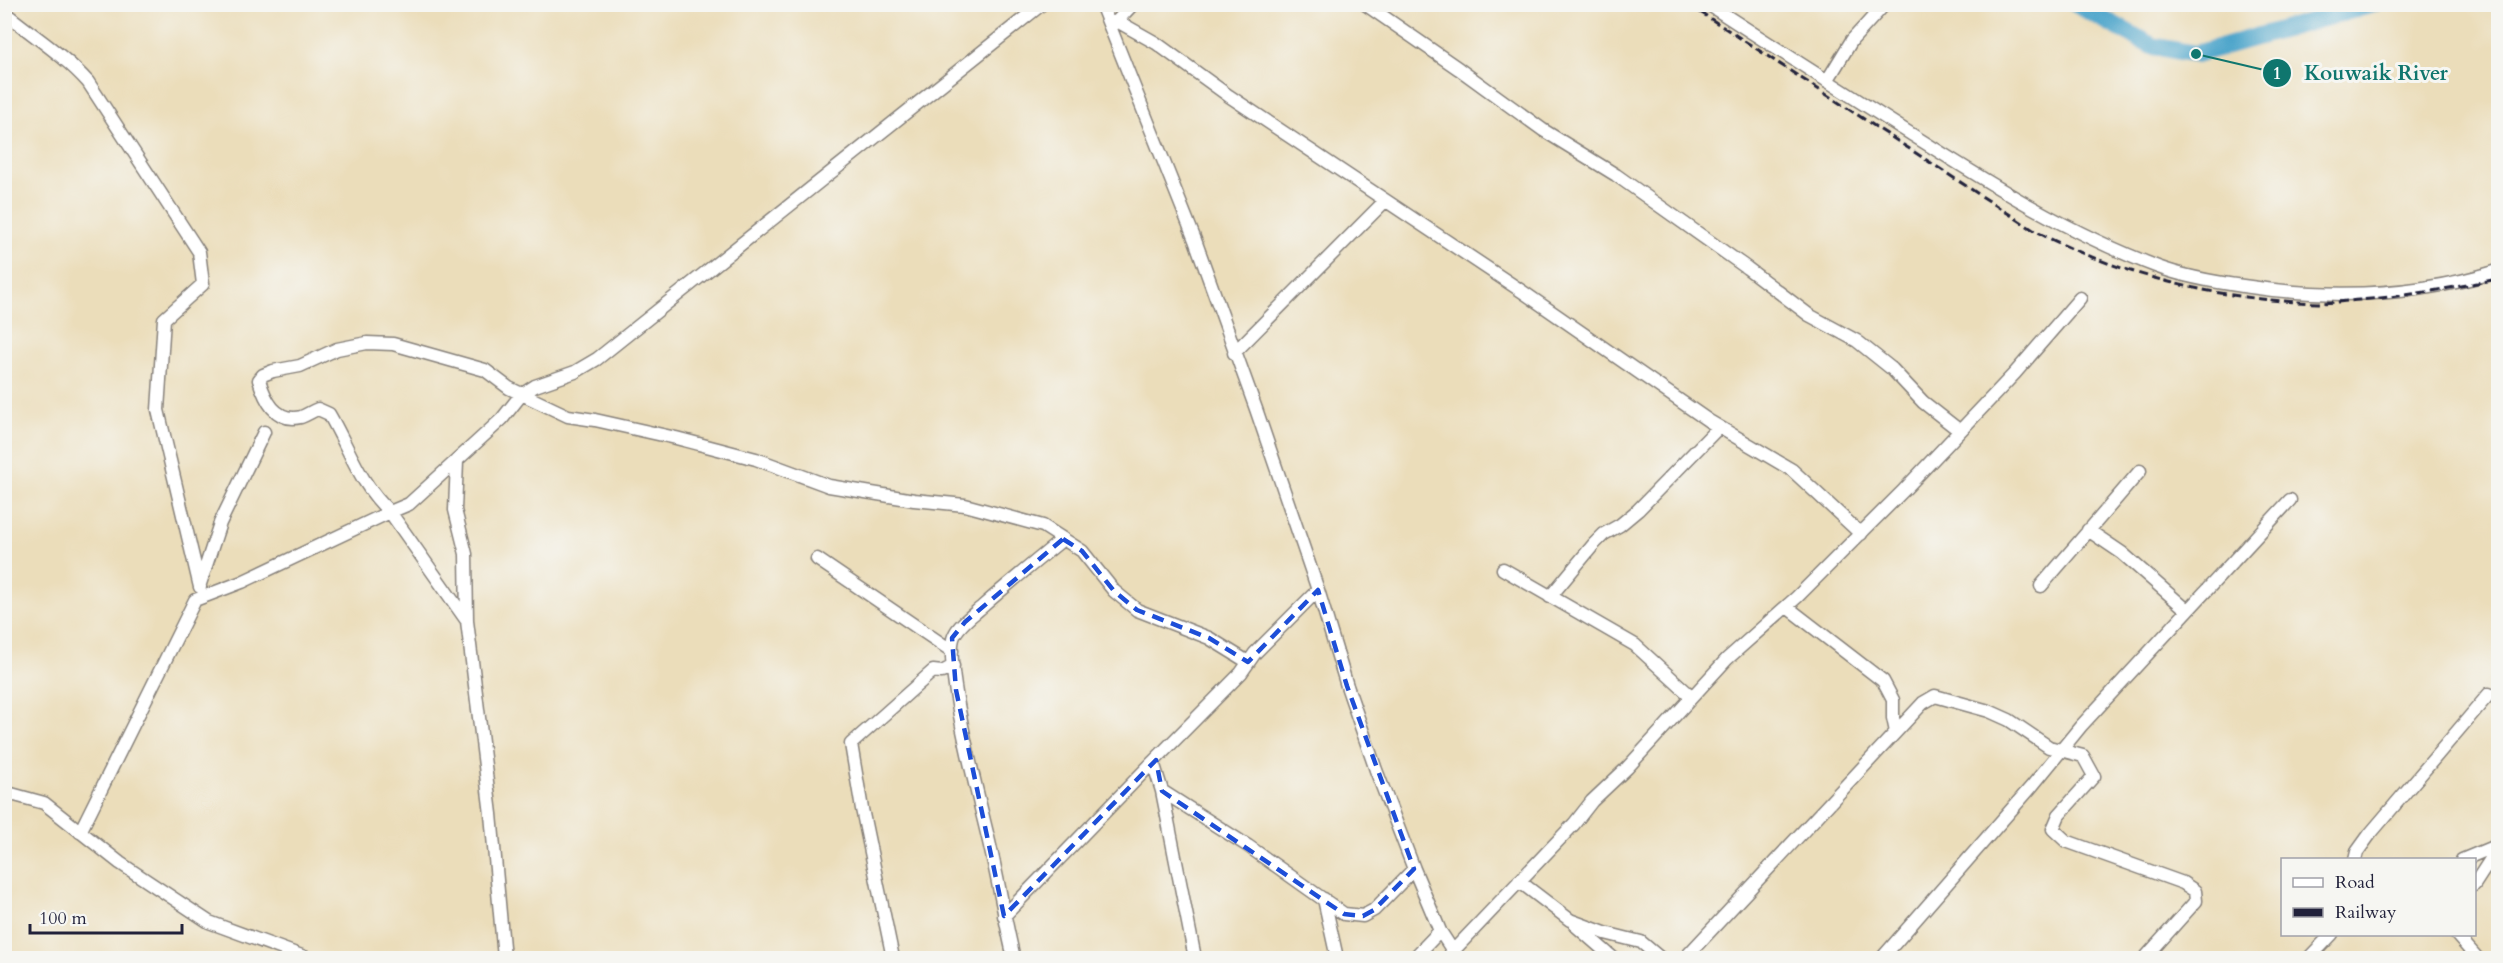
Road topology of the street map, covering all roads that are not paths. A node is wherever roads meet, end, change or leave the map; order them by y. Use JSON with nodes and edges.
{"nodes":[{"id":1,"x":1042,"y":4,"type":"edge"},
{"id":2,"x":1101,"y":4,"type":"edge"},
{"id":3,"x":1133,"y":4,"type":"edge"},
{"id":4,"x":1365,"y":4,"type":"edge"},
{"id":5,"x":1708,"y":4,"type":"edge"},
{"id":6,"x":1885,"y":4,"type":"edge"},
{"id":7,"x":4,"y":12,"type":"edge"},
{"id":8,"x":1113,"y":22,"type":"junction"},
{"id":9,"x":1827,"y":81,"type":"junction"},
{"id":10,"x":1385,"y":201,"type":"junction"},
{"id":11,"x":2499,"y":271,"type":"edge"},
{"id":12,"x":2080,"y":298,"type":"dead end"},
{"id":13,"x":1234,"y":353,"type":"junction"},
{"id":14,"x":521,"y":395,"type":"junction"},
{"id":15,"x":1719,"y":427,"type":"junction"},
{"id":16,"x":1960,"y":430,"type":"junction"},
{"id":17,"x":264,"y":432,"type":"dead end"},
{"id":18,"x":457,"y":460,"type":"junction"},
{"id":19,"x":2140,"y":471,"type":"dead end"},
{"id":20,"x":2290,"y":500,"type":"dead end"},
{"id":21,"x":390,"y":512,"type":"junction"},
{"id":22,"x":2088,"y":530,"type":"junction"},
{"id":23,"x":1861,"y":534,"type":"junction"},
{"id":24,"x":1064,"y":539,"type":"junction"},
{"id":25,"x":818,"y":559,"type":"dead end"},
{"id":26,"x":1503,"y":569,"type":"dead end"},
{"id":27,"x":2041,"y":586,"type":"dead end"},
{"id":28,"x":200,"y":587,"type":"junction"},
{"id":29,"x":1318,"y":590,"type":"junction"},
{"id":30,"x":1550,"y":597,"type":"junction"},
{"id":31,"x":195,"y":600,"type":"junction"},
{"id":32,"x":1786,"y":606,"type":"junction"},
{"id":33,"x":2187,"y":610,"type":"junction"},
{"id":34,"x":467,"y":621,"type":"junction"},
{"id":35,"x":952,"y":651,"type":"junction"},
{"id":36,"x":1248,"y":662,"type":"junction"},
{"id":37,"x":953,"y":666,"type":"junction"},
{"id":38,"x":2489,"y":694,"type":"dead end"},
{"id":39,"x":1692,"y":697,"type":"junction"},
{"id":40,"x":1896,"y":732,"type":"junction"},
{"id":41,"x":2059,"y":752,"type":"junction"},
{"id":42,"x":1153,"y":762,"type":"junction"},
{"id":43,"x":1162,"y":791,"type":"junction"},
{"id":44,"x":4,"y":792,"type":"edge"},
{"id":45,"x":80,"y":832,"type":"junction"},
{"id":46,"x":2499,"y":846,"type":"edge"},
{"id":47,"x":2355,"y":858,"type":"edge"},
{"id":48,"x":2467,"y":858,"type":"edge"},
{"id":49,"x":1414,"y":869,"type":"junction"},
{"id":50,"x":1519,"y":881,"type":"junction"},
{"id":51,"x":2476,"y":883,"type":"edge"},
{"id":52,"x":1324,"y":899,"type":"junction"},
{"id":53,"x":1004,"y":916,"type":"junction"},
{"id":54,"x":1570,"y":920,"type":"junction"},
{"id":55,"x":1440,"y":931,"type":"junction"},
{"id":56,"x":2330,"y":936,"type":"edge"},
{"id":57,"x":2458,"y":936,"type":"edge"},
{"id":58,"x":1452,"y":955,"type":"edge"},
{"id":59,"x":307,"y":958,"type":"edge"},
{"id":60,"x":504,"y":958,"type":"edge"},
{"id":61,"x":893,"y":958,"type":"edge"},
{"id":62,"x":1014,"y":958,"type":"edge"},
{"id":63,"x":1195,"y":958,"type":"edge"},
{"id":64,"x":1336,"y":958,"type":"edge"},
{"id":65,"x":1414,"y":958,"type":"edge"},
{"id":66,"x":1613,"y":958,"type":"edge"},
{"id":67,"x":1660,"y":958,"type":"edge"},
{"id":68,"x":1685,"y":958,"type":"edge"},
{"id":69,"x":1882,"y":958,"type":"edge"},
{"id":70,"x":2145,"y":958,"type":"edge"},
{"id":71,"x":2309,"y":958,"type":"edge"},
{"id":72,"x":2477,"y":958,"type":"edge"}],
"edges":[{"from":1,"to":14,"type":"street"},
{"from":2,"to":8,"type":"street"},
{"from":3,"to":8,"type":"street"},
{"from":4,"to":16,"type":"street"},
{"from":5,"to":9,"type":"street"},
{"from":6,"to":9,"type":"street"},
{"from":7,"to":28,"type":"street"},
{"from":8,"to":10,"type":"street"},
{"from":8,"to":13,"type":"street"},
{"from":9,"to":11,"type":"street"},
{"from":10,"to":13,"type":"street"},
{"from":10,"to":15,"type":"street"},
{"from":12,"to":16,"type":"street"},
{"from":13,"to":29,"type":"street"},
{"from":14,"to":18,"type":"street"},
{"from":14,"to":21,"type":"street"},
{"from":14,"to":24,"type":"street"},
{"from":15,"to":23,"type":"street"},
{"from":15,"to":30,"type":"street"},
{"from":16,"to":23,"type":"street"},
{"from":17,"to":28,"type":"street"},
{"from":18,"to":21,"type":"street"},
{"from":18,"to":34,"type":"street"},
{"from":19,"to":22,"type":"street"},
{"from":20,"to":33,"type":"street"},
{"from":21,"to":31,"type":"street"},
{"from":21,"to":34,"type":"street"},
{"from":22,"to":27,"type":"street"},
{"from":22,"to":33,"type":"street"},
{"from":23,"to":32,"type":"street"},
{"from":24,"to":35,"type":"street"},
{"from":24,"to":36,"type":"street"},
{"from":25,"to":35,"type":"street"},
{"from":26,"to":30,"type":"street"},
{"from":28,"to":31,"type":"street"},
{"from":29,"to":36,"type":"street"},
{"from":29,"to":49,"type":"street"},
{"from":30,"to":39,"type":"street"},
{"from":31,"to":45,"type":"street"},
{"from":32,"to":39,"type":"street"},
{"from":32,"to":40,"type":"street"},
{"from":33,"to":41,"type":"street"},
{"from":34,"to":60,"type":"street"},
{"from":35,"to":37,"type":"street"},
{"from":36,"to":42,"type":"street"},
{"from":37,"to":53,"type":"street"},
{"from":37,"to":61,"type":"street"},
{"from":38,"to":47,"type":"street"},
{"from":39,"to":50,"type":"street"},
{"from":40,"to":41,"type":"street"},
{"from":40,"to":68,"type":"street"},
{"from":41,"to":69,"type":"street"},
{"from":41,"to":70,"type":"street"},
{"from":42,"to":43,"type":"street"},
{"from":42,"to":53,"type":"street"},
{"from":43,"to":52,"type":"street"},
{"from":43,"to":63,"type":"street"},
{"from":44,"to":45,"type":"street"},
{"from":45,"to":59,"type":"street"},
{"from":46,"to":48,"type":"street"},
{"from":46,"to":51,"type":"street"},
{"from":49,"to":52,"type":"street"},
{"from":49,"to":55,"type":"street"},
{"from":50,"to":54,"type":"street"},
{"from":50,"to":58,"type":"street"},
{"from":52,"to":64,"type":"street"},
{"from":53,"to":62,"type":"street"},
{"from":54,"to":66,"type":"street"},
{"from":54,"to":67,"type":"street"},
{"from":55,"to":58,"type":"street"},
{"from":55,"to":65,"type":"street"},
{"from":56,"to":71,"type":"street"},
{"from":57,"to":72,"type":"street"}]}
